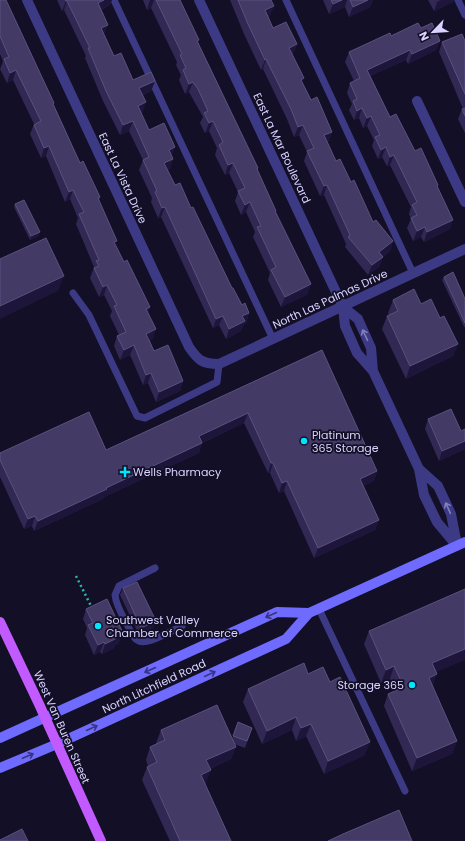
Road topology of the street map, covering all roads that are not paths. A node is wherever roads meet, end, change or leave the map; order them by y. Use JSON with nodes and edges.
{"nodes":[{"id":1,"x":27,"y":0,"type":"edge"},
{"id":2,"x":114,"y":0,"type":"edge"},
{"id":3,"x":199,"y":0,"type":"edge"},
{"id":4,"x":286,"y":0,"type":"edge"},
{"id":5,"x":458,"y":0,"type":"edge"},
{"id":6,"x":465,"y":15,"type":"edge"},
{"id":7,"x":417,"y":101,"type":"dead end"},
{"id":8,"x":465,"y":202,"type":"edge"},
{"id":9,"x":465,"y":249,"type":"edge"},
{"id":10,"x":413,"y":273,"type":"junction"},
{"id":11,"x":73,"y":293,"type":"dead end"},
{"id":12,"x":343,"y":307,"type":"junction"},
{"id":13,"x":273,"y":339,"type":"junction"},
{"id":14,"x":219,"y":364,"type":"junction"},
{"id":15,"x":372,"y":371,"type":"junction"},
{"id":16,"x":419,"y":469,"type":"junction"},
{"id":17,"x":461,"y":544,"type":"edge"},
{"id":18,"x":156,"y":568,"type":"dead end"},
{"id":19,"x":319,"y":609,"type":"junction"},
{"id":20,"x":309,"y":613,"type":"junction"},
{"id":21,"x":0,"y":622,"type":"edge"},
{"id":22,"x":182,"y":626,"type":"dead end"},
{"id":23,"x":45,"y":718,"type":"junction"},
{"id":24,"x":0,"y":738,"type":"edge"},
{"id":25,"x":57,"y":744,"type":"junction"},
{"id":26,"x":0,"y":768,"type":"edge"},
{"id":27,"x":405,"y":791,"type":"dead end"},
{"id":28,"x":101,"y":841,"type":"edge"}],
"edges":[{"from":1,"to":14,"type":"street","name":"East La Vista Drive"},
{"from":2,"to":13,"type":"lane"},
{"from":3,"to":12,"type":"street","name":"East La Mar Boulevard"},
{"from":4,"to":10,"type":"lane"},
{"from":5,"to":6,"type":"lane"},
{"from":7,"to":8,"type":"street"},
{"from":9,"to":10,"type":"street","name":"North Las Palmas Drive"},
{"from":10,"to":12,"type":"street","name":"North Las Palmas Drive"},
{"from":11,"to":14,"type":"lane"},
{"from":12,"to":13,"type":"street","name":"North Las Palmas Drive"},
{"from":12,"to":15,"type":"street","name":"East La Mar Boulevard"},
{"from":15,"to":12,"type":"street","name":"East La Mar Boulevard","one_way":true},
{"from":13,"to":14,"type":"street","name":"North Las Palmas Drive"},
{"from":15,"to":16,"type":"street","name":"East La Mar Boulevard"},
{"from":17,"to":16,"type":"street","name":"East La Mar Boulevard","one_way":true},
{"from":16,"to":17,"type":"street","name":"East La Mar Boulevard"},
{"from":17,"to":19,"type":"main road","name":"North Litchfield Road"},
{"from":18,"to":22,"type":"lane"},
{"from":19,"to":20,"type":"main road","name":"North Litchfield Road"},
{"from":19,"to":27,"type":"lane"},
{"from":20,"to":23,"type":"main road","name":"North Litchfield Road","one_way":true},
{"from":25,"to":20,"type":"main road","name":"North Litchfield Road","one_way":true},
{"from":21,"to":23,"type":"main road","name":"West Van Buren Street"},
{"from":23,"to":24,"type":"main road","name":"North Litchfield Road"},
{"from":23,"to":25,"type":"main road","name":"West Van Buren Street"},
{"from":26,"to":25,"type":"main road","name":"North Litchfield Road","one_way":true},
{"from":25,"to":28,"type":"main road","name":"West Van Buren Street"}]}
